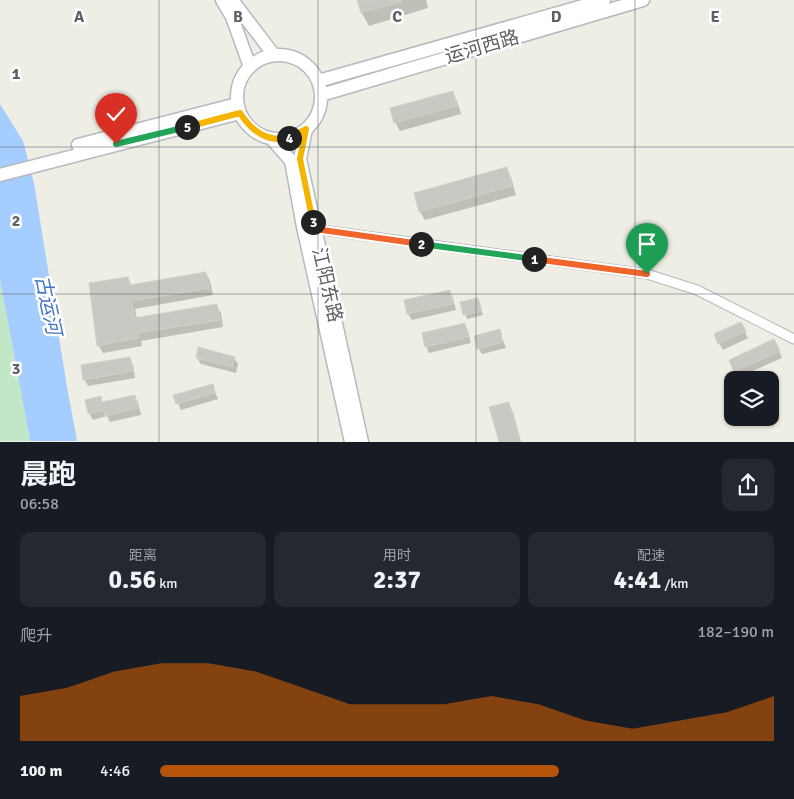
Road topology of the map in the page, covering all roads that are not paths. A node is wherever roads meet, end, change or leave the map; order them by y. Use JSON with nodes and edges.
{"nodes":[{"id":1,"x":222,"y":0,"type":"edge"},
{"id":2,"x":232,"y":0,"type":"edge"},
{"id":3,"x":604,"y":0,"type":"edge"},
{"id":4,"x":643,"y":0,"type":"edge"},
{"id":5,"x":274,"y":55,"type":"junction"},
{"id":6,"x":250,"y":67,"type":"junction"},
{"id":7,"x":318,"y":81,"type":"junction"},
{"id":8,"x":321,"y":95,"type":"junction"},
{"id":9,"x":239,"y":109,"type":"junction"},
{"id":10,"x":306,"y":129,"type":"junction"},
{"id":11,"x":271,"y":138,"type":"junction"},
{"id":12,"x":53,"y":156,"type":"junction"},
{"id":13,"x":0,"y":166,"type":"edge"},
{"id":14,"x":0,"y":175,"type":"edge"},
{"id":15,"x":315,"y":229,"type":"junction"},
{"id":16,"x":794,"y":339,"type":"edge"},
{"id":17,"x":351,"y":442,"type":"edge"},
{"id":18,"x":362,"y":442,"type":"edge"}],
"edges":[{"from":1,"to":6,"type":"main road"},
{"from":2,"to":5,"type":"main road"},
{"from":3,"to":7,"type":"main road","name":"运河西路"},
{"from":4,"to":8,"type":"main road","name":"运河西路"},
{"from":5,"to":6,"type":"main road"},
{"from":5,"to":7,"type":"main road"},
{"from":6,"to":9,"type":"main road"},
{"from":7,"to":8,"type":"main road"},
{"from":8,"to":10,"type":"main road"},
{"from":9,"to":11,"type":"main road"},
{"from":9,"to":12,"type":"main road"},
{"from":10,"to":11,"type":"main road"},
{"from":10,"to":15,"type":"main road","name":"江阳东路"},
{"from":11,"to":17,"type":"main road","name":"江阳东路"},
{"from":12,"to":13,"type":"main road"},
{"from":12,"to":14,"type":"main road"},
{"from":15,"to":16,"type":"street"},
{"from":15,"to":18,"type":"main road","name":"江阳东路"}]}
